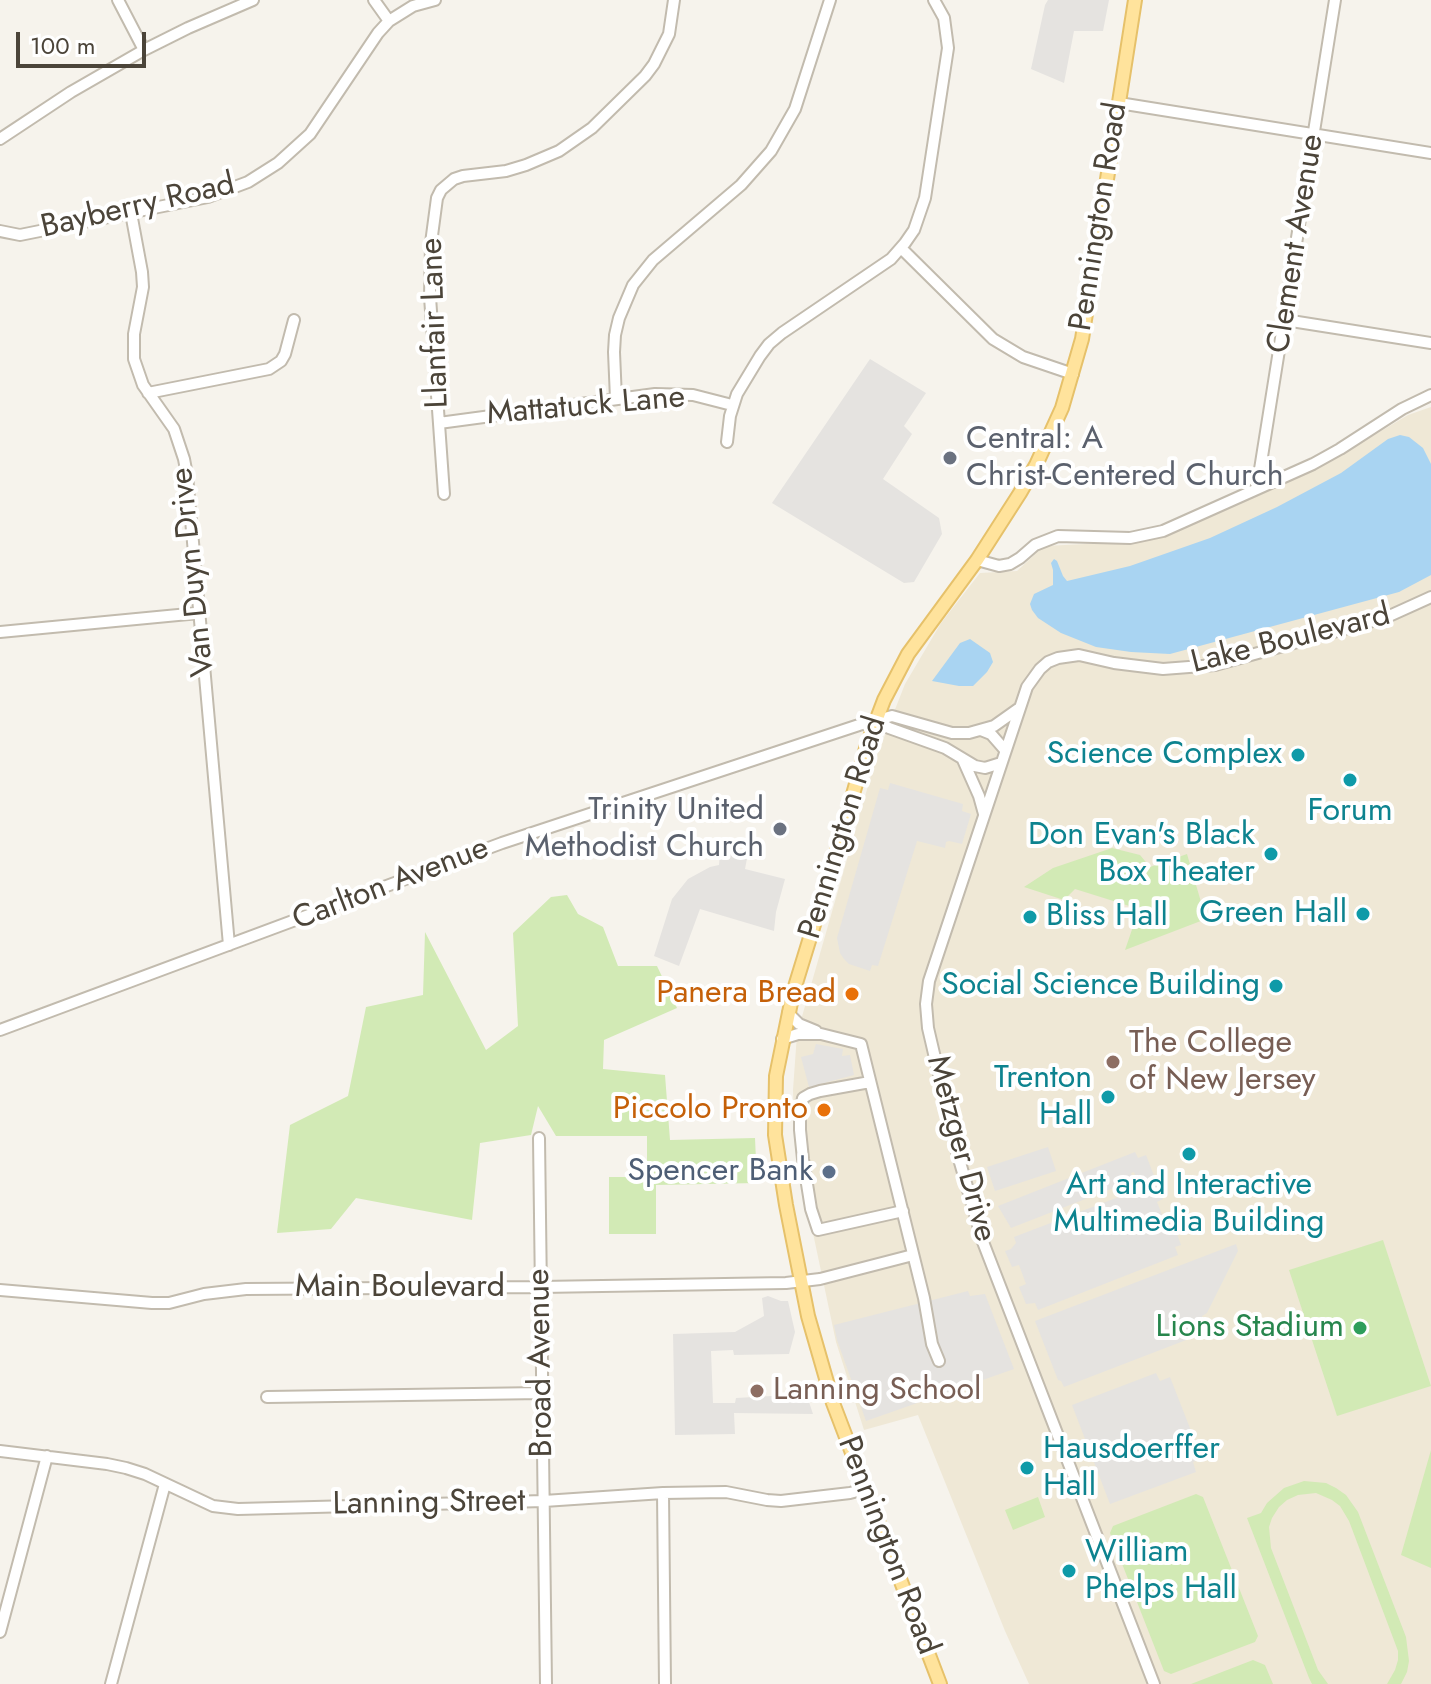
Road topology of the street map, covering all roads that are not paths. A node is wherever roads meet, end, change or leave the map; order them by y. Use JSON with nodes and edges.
{"nodes":[{"id":1,"x":118,"y":0,"type":"edge"},
{"id":2,"x":253,"y":0,"type":"edge"},
{"id":3,"x":374,"y":0,"type":"edge"},
{"id":4,"x":435,"y":0,"type":"edge"},
{"id":5,"x":674,"y":0,"type":"edge"},
{"id":6,"x":830,"y":0,"type":"edge"},
{"id":7,"x":934,"y":0,"type":"edge"},
{"id":8,"x":1135,"y":0,"type":"edge"},
{"id":9,"x":1335,"y":0,"type":"edge"},
{"id":10,"x":389,"y":21,"type":"junction"},
{"id":11,"x":144,"y":50,"type":"junction"},
{"id":12,"x":1119,"y":103,"type":"junction"},
{"id":13,"x":1314,"y":134,"type":"junction"},
{"id":14,"x":0,"y":139,"type":"edge"},
{"id":15,"x":1431,"y":153,"type":"edge"},
{"id":16,"x":131,"y":213,"type":"junction"},
{"id":17,"x":0,"y":231,"type":"edge"},
{"id":18,"x":901,"y":248,"type":"junction"},
{"id":19,"x":294,"y":320,"type":"dead end"},
{"id":20,"x":1285,"y":320,"type":"junction"},
{"id":21,"x":1431,"y":343,"type":"edge"},
{"id":22,"x":1073,"y":374,"type":"junction"},
{"id":23,"x":148,"y":393,"type":"junction"},
{"id":24,"x":1431,"y":395,"type":"edge"},
{"id":25,"x":616,"y":399,"type":"junction"},
{"id":26,"x":732,"y":405,"type":"junction"},
{"id":27,"x":439,"y":423,"type":"junction"},
{"id":28,"x":727,"y":442,"type":"dead end"},
{"id":29,"x":1257,"y":488,"type":"junction"},
{"id":30,"x":444,"y":494,"type":"dead end"},
{"id":31,"x":977,"y":560,"type":"junction"},
{"id":32,"x":1431,"y":597,"type":"edge"},
{"id":33,"x":199,"y":613,"type":"junction"},
{"id":34,"x":0,"y":632,"type":"edge"},
{"id":35,"x":1100,"y":659,"type":"joint"},
{"id":36,"x":1019,"y":708,"type":"junction"},
{"id":37,"x":876,"y":720,"type":"junction"},
{"id":38,"x":981,"y":730,"type":"junction"},
{"id":39,"x":1005,"y":750,"type":"junction"},
{"id":40,"x":963,"y":760,"type":"junction"},
{"id":41,"x":1001,"y":763,"type":"junction"},
{"id":42,"x":984,"y":814,"type":"junction"},
{"id":43,"x":229,"y":945,"type":"junction"},
{"id":44,"x":788,"y":1013,"type":"junction"},
{"id":45,"x":0,"y":1030,"type":"edge"},
{"id":46,"x":821,"y":1034,"type":"junction"},
{"id":47,"x":782,"y":1039,"type":"junction"},
{"id":48,"x":870,"y":1082,"type":"junction"},
{"id":49,"x":539,"y":1138,"type":"dead end"},
{"id":50,"x":903,"y":1211,"type":"junction"},
{"id":51,"x":913,"y":1255,"type":"junction"},
{"id":52,"x":802,"y":1282,"type":"junction"},
{"id":53,"x":541,"y":1287,"type":"junction"},
{"id":54,"x":0,"y":1290,"type":"edge"},
{"id":55,"x":939,"y":1361,"type":"dead end"},
{"id":56,"x":542,"y":1393,"type":"junction"},
{"id":57,"x":267,"y":1397,"type":"dead end"},
{"id":58,"x":0,"y":1451,"type":"edge"},
{"id":59,"x":47,"y":1456,"type":"junction"},
{"id":60,"x":165,"y":1484,"type":"junction"},
{"id":61,"x":865,"y":1489,"type":"junction"},
{"id":62,"x":663,"y":1493,"type":"junction"},
{"id":63,"x":544,"y":1501,"type":"junction"},
{"id":64,"x":0,"y":1632,"type":"edge"},
{"id":65,"x":111,"y":1684,"type":"edge"},
{"id":66,"x":546,"y":1684,"type":"edge"},
{"id":67,"x":665,"y":1684,"type":"edge"},
{"id":68,"x":940,"y":1684,"type":"edge"},
{"id":69,"x":1154,"y":1684,"type":"edge"}],
"edges":[{"from":1,"to":11,"type":"street"},
{"from":2,"to":11,"type":"street"},
{"from":3,"to":10,"type":"street"},
{"from":4,"to":10,"type":"street","name":"Bayberry Road"},
{"from":5,"to":27,"type":"street","name":"Llanfair Lane"},
{"from":6,"to":25,"type":"street"},
{"from":7,"to":18,"type":"street"},
{"from":8,"to":12,"type":"main road","name":"Pennington Road"},
{"from":9,"to":13,"type":"street","name":"Clement Avenue"},
{"from":10,"to":16,"type":"street","name":"Bayberry Road"},
{"from":11,"to":14,"type":"street"},
{"from":12,"to":13,"type":"street"},
{"from":12,"to":22,"type":"main road","name":"Pennington Road"},
{"from":13,"to":15,"type":"street"},
{"from":13,"to":20,"type":"street","name":"Clement Avenue"},
{"from":16,"to":17,"type":"street","name":"Bayberry Road"},
{"from":16,"to":23,"type":"street","name":"Van Duyn Drive"},
{"from":18,"to":22,"type":"street"},
{"from":18,"to":26,"type":"street"},
{"from":19,"to":23,"type":"street"},
{"from":20,"to":21,"type":"street"},
{"from":20,"to":29,"type":"street","name":"Clement Avenue"},
{"from":22,"to":31,"type":"main road","name":"Pennington Road"},
{"from":23,"to":33,"type":"street","name":"Van Duyn Drive"},
{"from":24,"to":29,"type":"street"},
{"from":25,"to":26,"type":"street","name":"Mattatuck Lane"},
{"from":25,"to":27,"type":"street","name":"Mattatuck Lane"},
{"from":26,"to":28,"type":"street"},
{"from":27,"to":30,"type":"street","name":"Llanfair Lane"},
{"from":29,"to":31,"type":"street"},
{"from":31,"to":37,"type":"main road","name":"Pennington Road"},
{"from":32,"to":35,"type":"street","name":"Lake Boulevard"},
{"from":33,"to":34,"type":"street"},
{"from":33,"to":43,"type":"street","name":"Van Duyn Drive"},
{"from":35,"to":36,"type":"street","name":"Metzger Drive"},
{"from":36,"to":38,"type":"street"},
{"from":36,"to":39,"type":"street","name":"Metzger Drive"},
{"from":37,"to":38,"type":"street"},
{"from":37,"to":40,"type":"street"},
{"from":37,"to":43,"type":"street","name":"Carlton Avenue"},
{"from":37,"to":44,"type":"main road","name":"Pennington Road"},
{"from":38,"to":39,"type":"street"},
{"from":39,"to":41,"type":"street","name":"Metzger Drive"},
{"from":40,"to":41,"type":"street"},
{"from":40,"to":42,"type":"street"},
{"from":41,"to":42,"type":"street","name":"Metzger Drive"},
{"from":42,"to":69,"type":"street","name":"Metzger Drive"},
{"from":43,"to":45,"type":"street","name":"Carlton Avenue"},
{"from":44,"to":46,"type":"street"},
{"from":44,"to":47,"type":"main road","name":"Pennington Road"},
{"from":46,"to":47,"type":"street"},
{"from":46,"to":48,"type":"street"},
{"from":47,"to":52,"type":"main road","name":"Pennington Road"},
{"from":48,"to":50,"type":"street"},
{"from":48,"to":50,"type":"street"},
{"from":49,"to":53,"type":"street","name":"Broad Avenue"},
{"from":50,"to":51,"type":"street"},
{"from":51,"to":52,"type":"street","name":"Main Boulevard"},
{"from":51,"to":55,"type":"street"},
{"from":52,"to":53,"type":"street","name":"Main Boulevard"},
{"from":52,"to":61,"type":"main road","name":"Pennington Road"},
{"from":53,"to":54,"type":"street","name":"Main Boulevard"},
{"from":53,"to":56,"type":"street","name":"Broad Avenue"},
{"from":56,"to":57,"type":"street"},
{"from":56,"to":63,"type":"street","name":"Broad Avenue"},
{"from":58,"to":59,"type":"street","name":"Lanning Street"},
{"from":59,"to":60,"type":"street","name":"Lanning Street"},
{"from":59,"to":64,"type":"street"},
{"from":60,"to":63,"type":"street","name":"Lanning Street"},
{"from":60,"to":65,"type":"street"},
{"from":61,"to":62,"type":"street","name":"Lanning Street"},
{"from":61,"to":68,"type":"main road","name":"Pennington Road"},
{"from":62,"to":63,"type":"street","name":"Lanning Street"},
{"from":62,"to":67,"type":"street"},
{"from":63,"to":66,"type":"street","name":"Broad Avenue"}]}
